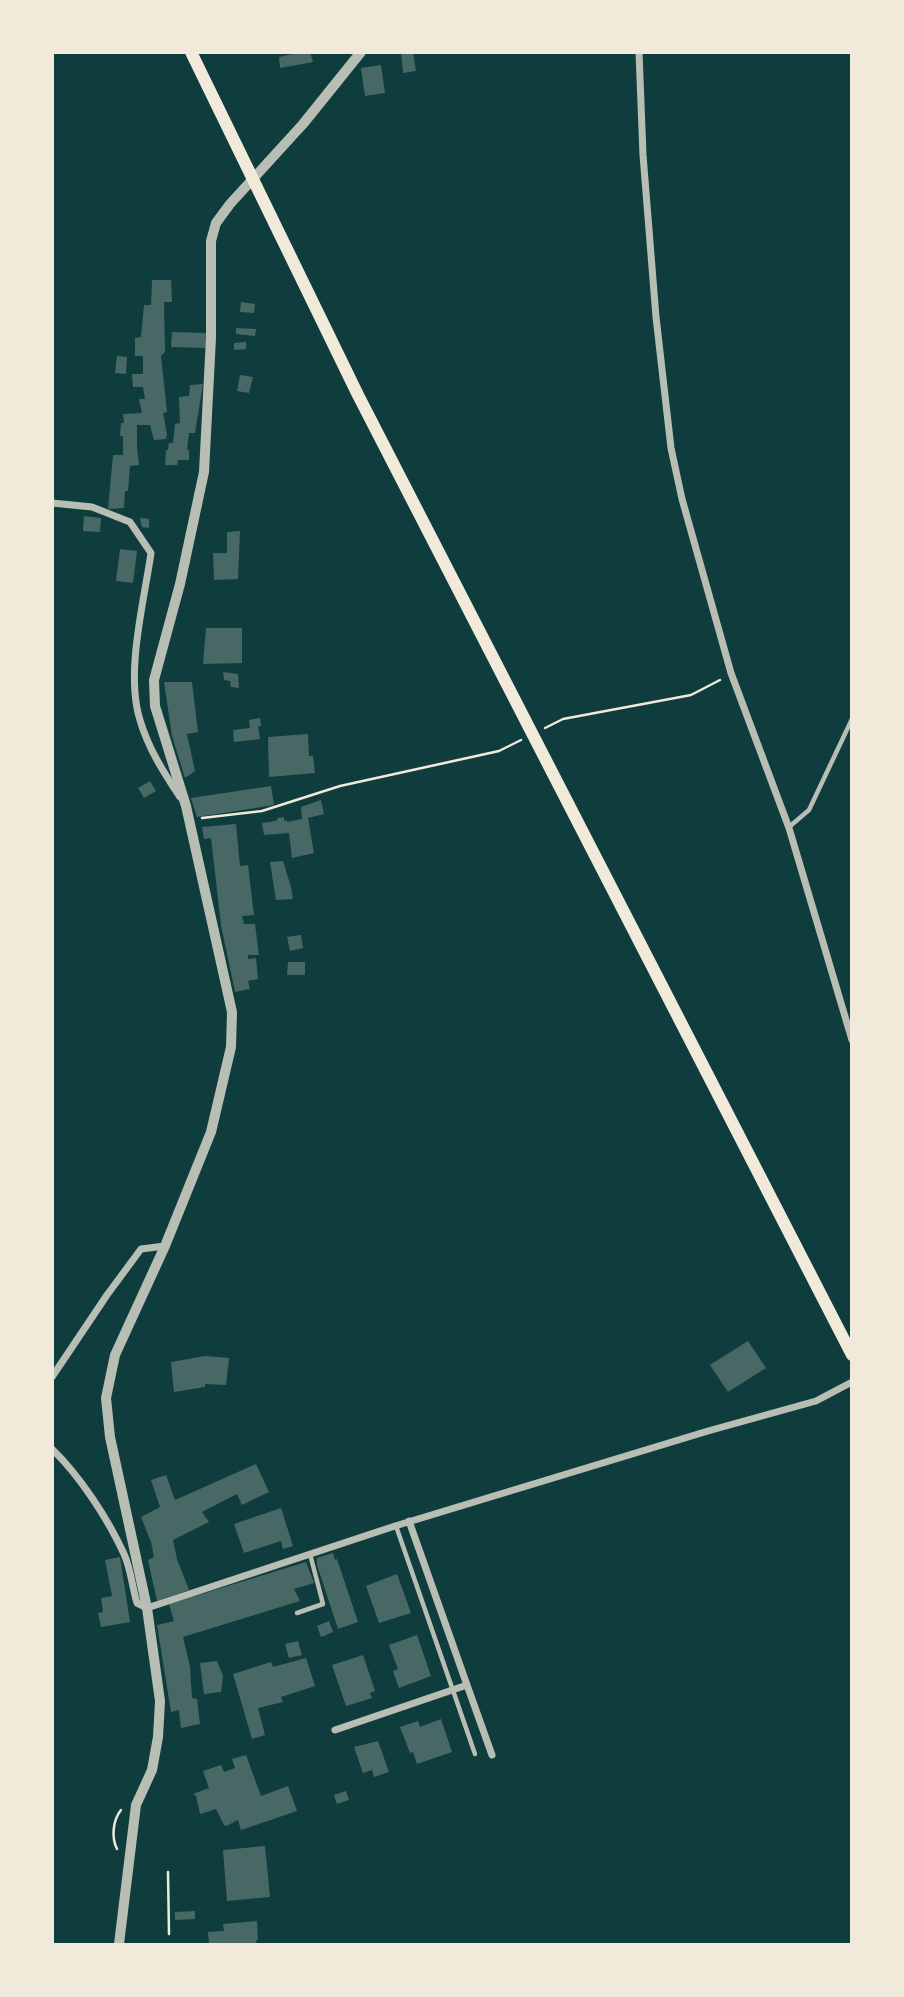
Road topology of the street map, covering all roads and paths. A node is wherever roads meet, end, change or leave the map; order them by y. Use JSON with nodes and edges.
{"nodes":[{"id":1,"x":191,"y":52,"type":"edge"},
{"id":2,"x":361,"y":52,"type":"edge"},
{"id":3,"x":639,"y":52,"type":"edge"},
{"id":4,"x":52,"y":503,"type":"edge"},
{"id":5,"x":731,"y":673,"type":"junction"},
{"id":6,"x":564,"y":719,"type":"dead end"},
{"id":7,"x":852,"y":719,"type":"edge"},
{"id":8,"x":499,"y":751,"type":"dead end"},
{"id":9,"x":186,"y":806,"type":"junction"},
{"id":10,"x":188,"y":820,"type":"junction"},
{"id":11,"x":789,"y":828,"type":"junction"},
{"id":12,"x":852,"y":1040,"type":"edge"},
{"id":13,"x":166,"y":1246,"type":"junction"},
{"id":14,"x":852,"y":1355,"type":"edge"},
{"id":15,"x":52,"y":1377,"type":"edge"},
{"id":16,"x":852,"y":1382,"type":"edge"},
{"id":17,"x":52,"y":1449,"type":"edge"},
{"id":18,"x":409,"y":1521,"type":"junction"},
{"id":19,"x":395,"y":1526,"type":"junction"},
{"id":20,"x":310,"y":1553,"type":"junction"},
{"id":21,"x":146,"y":1608,"type":"junction"},
{"id":22,"x":297,"y":1613,"type":"dead end"},
{"id":23,"x":467,"y":1685,"type":"junction"},
{"id":24,"x":454,"y":1691,"type":"junction"},
{"id":25,"x":335,"y":1730,"type":"dead end"},
{"id":26,"x":475,"y":1755,"type":"dead end"},
{"id":27,"x":492,"y":1755,"type":"dead end"},
{"id":28,"x":169,"y":1872,"type":"dead end"},
{"id":29,"x":169,"y":1934,"type":"dead end"},
{"id":30,"x":119,"y":1944,"type":"edge"}],
"edges":[{"from":1,"to":14,"type":"main road"},
{"from":2,"to":9,"type":"street"},
{"from":3,"to":5,"type":"street"},
{"from":4,"to":9,"type":"street"},
{"from":5,"to":6,"type":"path"},
{"from":5,"to":11,"type":"street"},
{"from":7,"to":11,"type":"lane"},
{"from":8,"to":10,"type":"path"},
{"from":9,"to":10,"type":"street"},
{"from":10,"to":13,"type":"street"},
{"from":11,"to":12,"type":"street"},
{"from":13,"to":15,"type":"street"},
{"from":13,"to":21,"type":"street"},
{"from":16,"to":18,"type":"street"},
{"from":17,"to":21,"type":"street"},
{"from":18,"to":19,"type":"street"},
{"from":18,"to":23,"type":"street"},
{"from":19,"to":20,"type":"street"},
{"from":19,"to":24,"type":"lane"},
{"from":20,"to":21,"type":"street"},
{"from":20,"to":22,"type":"lane"},
{"from":21,"to":30,"type":"street"},
{"from":23,"to":24,"type":"street"},
{"from":23,"to":27,"type":"street"},
{"from":24,"to":25,"type":"street"},
{"from":24,"to":26,"type":"lane"},
{"from":28,"to":29,"type":"path"}]}
